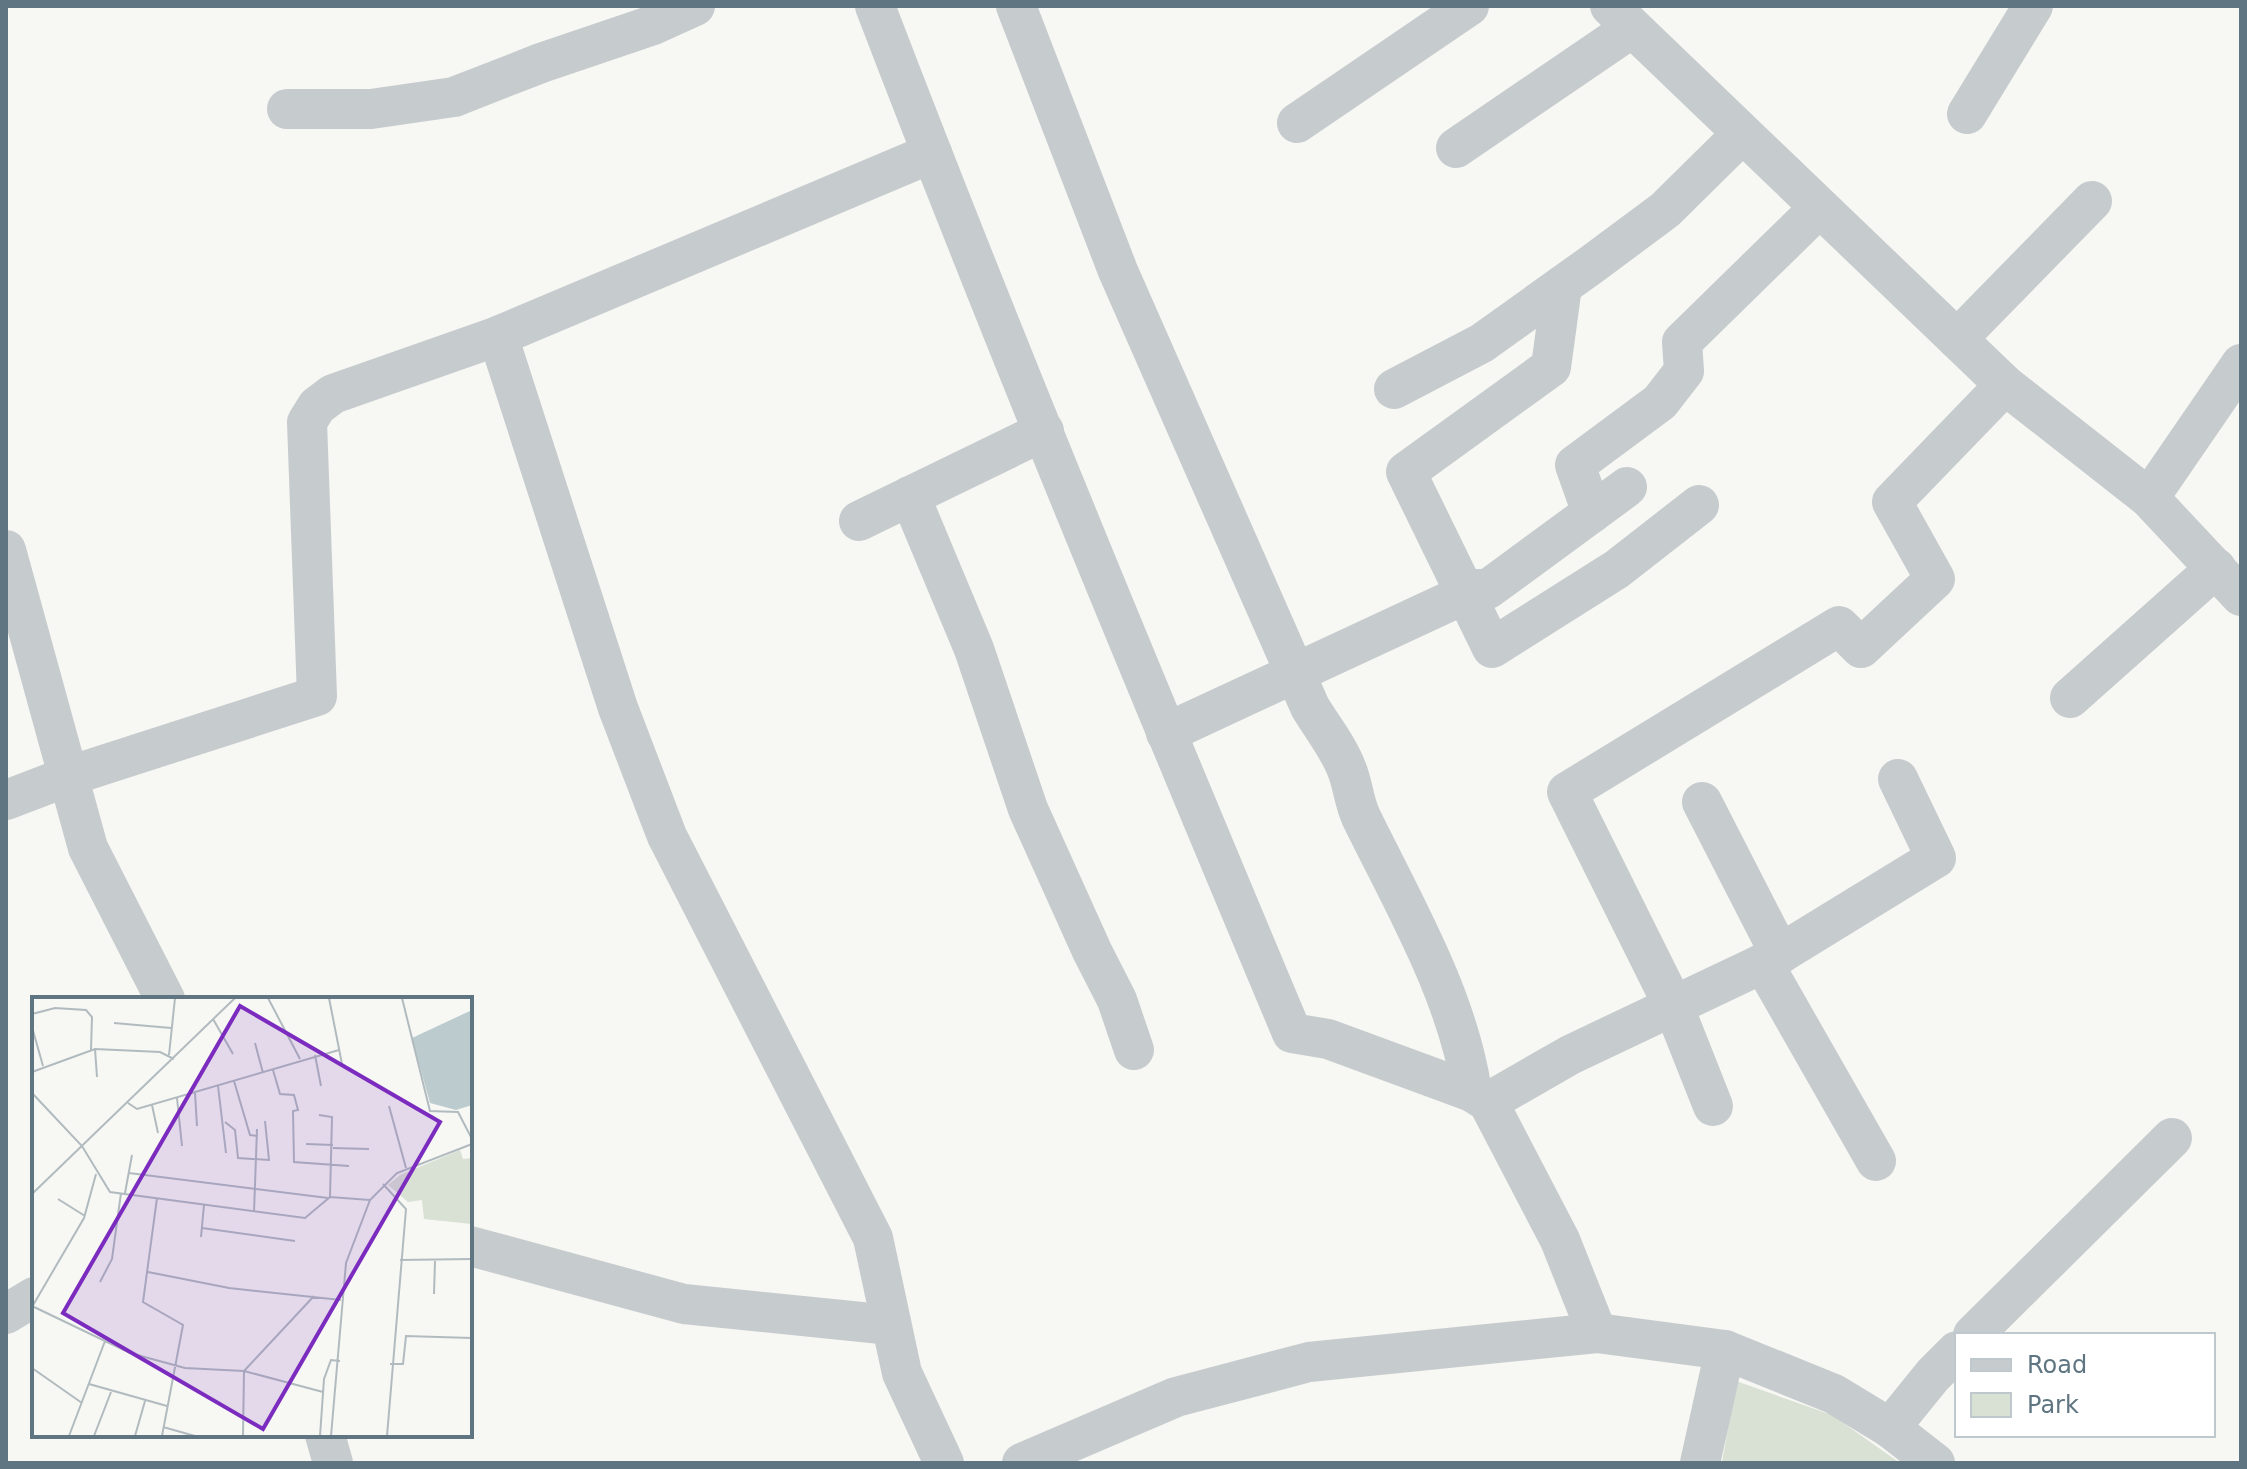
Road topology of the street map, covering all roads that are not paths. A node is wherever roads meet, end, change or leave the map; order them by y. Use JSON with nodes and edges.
{"nodes":[{"id":1,"x":695,"y":6,"type":"edge"},
{"id":2,"x":875,"y":6,"type":"edge"},
{"id":3,"x":1016,"y":6,"type":"edge"},
{"id":4,"x":1469,"y":6,"type":"edge"},
{"id":5,"x":2033,"y":6,"type":"edge"},
{"id":6,"x":1621,"y":17,"type":"edge"},
{"id":7,"x":287,"y":109,"type":"dead end"},
{"id":8,"x":1967,"y":114,"type":"dead end"},
{"id":9,"x":1297,"y":123,"type":"dead end"},
{"id":10,"x":1742,"y":134,"type":"junction"},
{"id":11,"x":1456,"y":148,"type":"dead end"},
{"id":12,"x":932,"y":153,"type":"junction"},
{"id":13,"x":2092,"y":201,"type":"dead end"},
{"id":14,"x":1819,"y":208,"type":"junction"},
{"id":15,"x":1562,"y":286,"type":"junction"},
{"id":16,"x":498,"y":336,"type":"junction"},
{"id":17,"x":1957,"y":339,"type":"junction"},
{"id":18,"x":2241,"y":364,"type":"edge"},
{"id":19,"x":2005,"y":385,"type":"junction"},
{"id":20,"x":1394,"y":389,"type":"dead end"},
{"id":21,"x":1044,"y":431,"type":"junction"},
{"id":22,"x":1627,"y":487,"type":"dead end"},
{"id":23,"x":910,"y":496,"type":"junction"},
{"id":24,"x":2149,"y":498,"type":"junction"},
{"id":25,"x":1699,"y":505,"type":"dead end"},
{"id":26,"x":1592,"y":513,"type":"junction"},
{"id":27,"x":859,"y":521,"type":"dead end"},
{"id":28,"x":6,"y":550,"type":"edge"},
{"id":29,"x":2228,"y":582,"type":"edge"},
{"id":30,"x":1466,"y":594,"type":"junction"},
{"id":31,"x":1296,"y":673,"type":"junction"},
{"id":32,"x":2070,"y":698,"type":"dead end"},
{"id":33,"x":1166,"y":733,"type":"junction"},
{"id":34,"x":69,"y":776,"type":"junction"},
{"id":35,"x":1898,"y":779,"type":"dead end"},
{"id":36,"x":6,"y":800,"type":"edge"},
{"id":37,"x":1702,"y":802,"type":"dead end"},
{"id":38,"x":1772,"y":958,"type":"junction"},
{"id":39,"x":164,"y":997,"type":"edge"},
{"id":40,"x":1673,"y":1005,"type":"junction"},
{"id":41,"x":1134,"y":1050,"type":"dead end"},
{"id":42,"x":1480,"y":1097,"type":"junction"},
{"id":43,"x":1713,"y":1106,"type":"dead end"},
{"id":44,"x":2172,"y":1138,"type":"dead end"},
{"id":45,"x":1876,"y":1161,"type":"dead end"},
{"id":46,"x":472,"y":1247,"type":"edge"},
{"id":47,"x":32,"y":1298,"type":"edge"},
{"id":48,"x":6,"y":1314,"type":"edge"},
{"id":49,"x":891,"y":1325,"type":"junction"},
{"id":50,"x":1597,"y":1333,"type":"junction"},
{"id":51,"x":1975,"y":1333,"type":"edge"},
{"id":52,"x":1725,"y":1350,"type":"junction"},
{"id":53,"x":1955,"y":1353,"type":"edge"},
{"id":54,"x":1890,"y":1428,"type":"junction"},
{"id":55,"x":326,"y":1437,"type":"edge"},
{"id":56,"x":333,"y":1463,"type":"edge"},
{"id":57,"x":944,"y":1463,"type":"edge"},
{"id":58,"x":1022,"y":1463,"type":"edge"},
{"id":59,"x":1700,"y":1463,"type":"edge"},
{"id":60,"x":1935,"y":1463,"type":"edge"}],
"edges":[{"from":1,"to":7,"type":"street"},
{"from":2,"to":12,"type":"street"},
{"from":3,"to":31,"type":"street"},
{"from":4,"to":9,"type":"street"},
{"from":5,"to":8,"type":"street"},
{"from":6,"to":10,"type":"street"},
{"from":6,"to":11,"type":"street"},
{"from":10,"to":14,"type":"street"},
{"from":10,"to":15,"type":"street"},
{"from":12,"to":16,"type":"street"},
{"from":12,"to":21,"type":"street"},
{"from":13,"to":17,"type":"street"},
{"from":14,"to":17,"type":"street"},
{"from":14,"to":26,"type":"street"},
{"from":15,"to":20,"type":"street"},
{"from":15,"to":30,"type":"street"},
{"from":16,"to":34,"type":"street"},
{"from":16,"to":49,"type":"street"},
{"from":17,"to":19,"type":"street"},
{"from":18,"to":24,"type":"street"},
{"from":19,"to":24,"type":"street"},
{"from":19,"to":40,"type":"street"},
{"from":21,"to":23,"type":"street"},
{"from":21,"to":33,"type":"street"},
{"from":22,"to":26,"type":"street"},
{"from":23,"to":27,"type":"street"},
{"from":23,"to":41,"type":"street"},
{"from":24,"to":29,"type":"street"},
{"from":25,"to":30,"type":"street"},
{"from":26,"to":30,"type":"street"},
{"from":28,"to":34,"type":"street"},
{"from":29,"to":32,"type":"street"},
{"from":30,"to":31,"type":"street"},
{"from":31,"to":33,"type":"street"},
{"from":31,"to":42,"type":"street"},
{"from":33,"to":42,"type":"street"},
{"from":34,"to":36,"type":"street"},
{"from":34,"to":39,"type":"street"},
{"from":35,"to":38,"type":"street"},
{"from":37,"to":38,"type":"street"},
{"from":38,"to":40,"type":"street"},
{"from":38,"to":45,"type":"street"},
{"from":40,"to":42,"type":"street"},
{"from":40,"to":43,"type":"street"},
{"from":42,"to":50,"type":"street"},
{"from":44,"to":51,"type":"street"},
{"from":46,"to":49,"type":"street"},
{"from":47,"to":48,"type":"street"},
{"from":49,"to":57,"type":"street"},
{"from":50,"to":52,"type":"street"},
{"from":50,"to":58,"type":"street"},
{"from":52,"to":54,"type":"street"},
{"from":52,"to":59,"type":"street"},
{"from":53,"to":54,"type":"street"},
{"from":54,"to":60,"type":"street"},
{"from":55,"to":56,"type":"street"}]}
